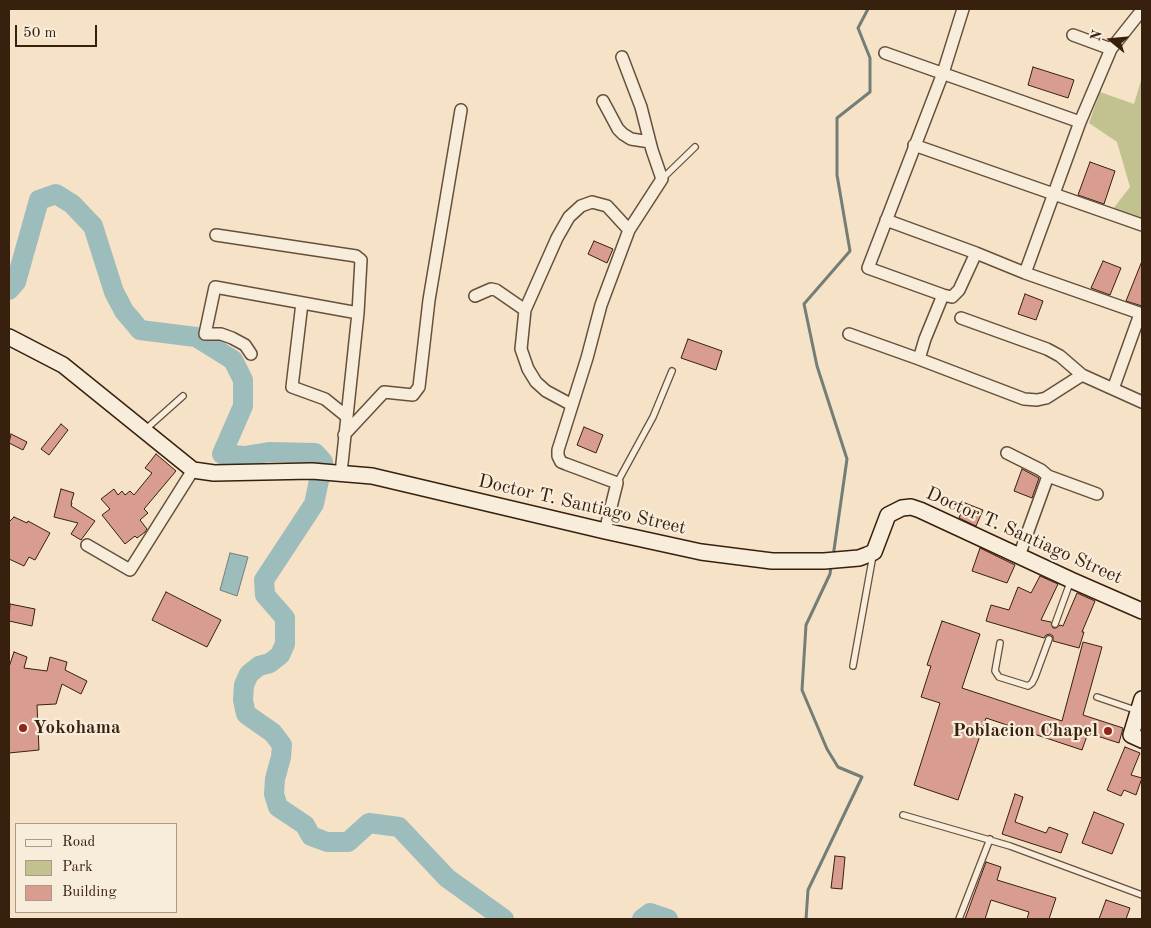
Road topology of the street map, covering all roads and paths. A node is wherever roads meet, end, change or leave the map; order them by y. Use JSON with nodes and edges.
{"nodes":[{"id":1,"x":963,"y":9,"type":"edge"},
{"id":2,"x":1142,"y":10,"type":"edge"},
{"id":3,"x":1073,"y":35,"type":"dead end"},
{"id":4,"x":1111,"y":49,"type":"junction"},
{"id":5,"x":885,"y":53,"type":"dead end"},
{"id":6,"x":622,"y":56,"type":"dead end"},
{"id":7,"x":943,"y":73,"type":"junction"},
{"id":8,"x":603,"y":101,"type":"dead end"},
{"id":9,"x":462,"y":110,"type":"dead end"},
{"id":10,"x":1080,"y":122,"type":"junction"},
{"id":11,"x":650,"y":142,"type":"junction"},
{"id":12,"x":914,"y":146,"type":"junction"},
{"id":13,"x":695,"y":147,"type":"dead end"},
{"id":14,"x":662,"y":179,"type":"junction"},
{"id":15,"x":1053,"y":194,"type":"junction"},
{"id":16,"x":886,"y":220,"type":"junction"},
{"id":17,"x":1142,"y":225,"type":"edge"},
{"id":18,"x":629,"y":230,"type":"junction"},
{"id":19,"x":216,"y":235,"type":"dead end"},
{"id":20,"x":976,"y":253,"type":"junction"},
{"id":21,"x":1025,"y":273,"type":"junction"},
{"id":22,"x":943,"y":295,"type":"junction"},
{"id":23,"x":475,"y":296,"type":"dead end"},
{"id":24,"x":302,"y":303,"type":"junction"},
{"id":25,"x":525,"y":310,"type":"junction"},
{"id":26,"x":358,"y":313,"type":"junction"},
{"id":27,"x":1141,"y":314,"type":"edge"},
{"id":28,"x":961,"y":318,"type":"dead end"},
{"id":29,"x":849,"y":334,"type":"dead end"},
{"id":30,"x":9,"y":337,"type":"edge"},
{"id":31,"x":251,"y":354,"type":"dead end"},
{"id":32,"x":919,"y":359,"type":"junction"},
{"id":33,"x":672,"y":371,"type":"dead end"},
{"id":34,"x":1082,"y":376,"type":"junction"},
{"id":35,"x":1113,"y":389,"type":"junction"},
{"id":36,"x":183,"y":396,"type":"dead end"},
{"id":37,"x":1142,"y":402,"type":"edge"},
{"id":38,"x":572,"y":405,"type":"junction"},
{"id":39,"x":346,"y":416,"type":"junction"},
{"id":40,"x":144,"y":430,"type":"junction"},
{"id":41,"x":344,"y":435,"type":"junction"},
{"id":42,"x":1007,"y":453,"type":"dead end"},
{"id":43,"x":193,"y":470,"type":"junction"},
{"id":44,"x":339,"y":473,"type":"junction"},
{"id":45,"x":1048,"y":476,"type":"junction"},
{"id":46,"x":617,"y":483,"type":"junction"},
{"id":47,"x":1097,"y":494,"type":"dead end"},
{"id":48,"x":605,"y":531,"type":"junction"},
{"id":49,"x":87,"y":546,"type":"dead end"},
{"id":50,"x":874,"y":552,"type":"junction"},
{"id":51,"x":1019,"y":556,"type":"junction"},
{"id":52,"x":1071,"y":580,"type":"junction"},
{"id":53,"x":1142,"y":611,"type":"edge"},
{"id":54,"x":1054,"y":624,"type":"dead end"},
{"id":55,"x":1049,"y":639,"type":"dead end"},
{"id":56,"x":1000,"y":643,"type":"dead end"},
{"id":57,"x":853,"y":666,"type":"dead end"},
{"id":58,"x":1097,"y":697,"type":"dead end"},
{"id":59,"x":1140,"y":705,"type":"edge"},
{"id":60,"x":1138,"y":739,"type":"edge"},
{"id":61,"x":903,"y":815,"type":"dead end"},
{"id":62,"x":990,"y":839,"type":"junction"},
{"id":63,"x":1142,"y":895,"type":"edge"},
{"id":64,"x":959,"y":919,"type":"edge"}],
"edges":[{"from":1,"to":7,"type":"street"},
{"from":2,"to":4,"type":"street"},
{"from":3,"to":4,"type":"street"},
{"from":4,"to":10,"type":"street"},
{"from":5,"to":7,"type":"street"},
{"from":6,"to":11,"type":"street"},
{"from":7,"to":10,"type":"street"},
{"from":7,"to":12,"type":"street"},
{"from":8,"to":11,"type":"street"},
{"from":9,"to":41,"type":"street"},
{"from":10,"to":15,"type":"street"},
{"from":11,"to":14,"type":"street"},
{"from":12,"to":15,"type":"street"},
{"from":12,"to":16,"type":"street"},
{"from":13,"to":14,"type":"lane"},
{"from":14,"to":18,"type":"street"},
{"from":15,"to":17,"type":"street"},
{"from":15,"to":21,"type":"street"},
{"from":16,"to":20,"type":"street"},
{"from":16,"to":22,"type":"street"},
{"from":18,"to":25,"type":"street"},
{"from":18,"to":38,"type":"street"},
{"from":19,"to":26,"type":"street"},
{"from":20,"to":21,"type":"street"},
{"from":20,"to":22,"type":"street"},
{"from":21,"to":27,"type":"street"},
{"from":22,"to":32,"type":"street"},
{"from":23,"to":25,"type":"street"},
{"from":24,"to":26,"type":"street"},
{"from":24,"to":31,"type":"street"},
{"from":24,"to":39,"type":"street"},
{"from":25,"to":38,"type":"street"},
{"from":26,"to":39,"type":"street"},
{"from":27,"to":35,"type":"street"},
{"from":28,"to":34,"type":"street"},
{"from":29,"to":32,"type":"street"},
{"from":30,"to":40,"type":"street"},
{"from":32,"to":34,"type":"street"},
{"from":33,"to":46,"type":"lane"},
{"from":34,"to":35,"type":"street"},
{"from":35,"to":37,"type":"street"},
{"from":36,"to":40,"type":"lane"},
{"from":38,"to":46,"type":"street"},
{"from":39,"to":41,"type":"street"},
{"from":40,"to":43,"type":"street"},
{"from":41,"to":44,"type":"street"},
{"from":42,"to":45,"type":"street"},
{"from":43,"to":44,"type":"street","name":"Doctor T. Santiago Street"},
{"from":43,"to":49,"type":"street"},
{"from":44,"to":48,"type":"street","name":"Doctor T. Santiago Street"},
{"from":45,"to":47,"type":"street"},
{"from":45,"to":51,"type":"street"},
{"from":46,"to":48,"type":"street"},
{"from":48,"to":50,"type":"street","name":"Doctor T. Santiago Street"},
{"from":50,"to":51,"type":"street","name":"Doctor T. Santiago Street"},
{"from":50,"to":57,"type":"lane"},
{"from":51,"to":52,"type":"street","name":"Doctor T. Santiago Street"},
{"from":52,"to":53,"type":"street","name":"Doctor T. Santiago Street"},
{"from":52,"to":54,"type":"lane"},
{"from":55,"to":56,"type":"lane"},
{"from":58,"to":59,"type":"lane"},
{"from":59,"to":60,"type":"street"},
{"from":61,"to":62,"type":"lane"},
{"from":62,"to":63,"type":"lane"},
{"from":62,"to":64,"type":"lane"}]}
